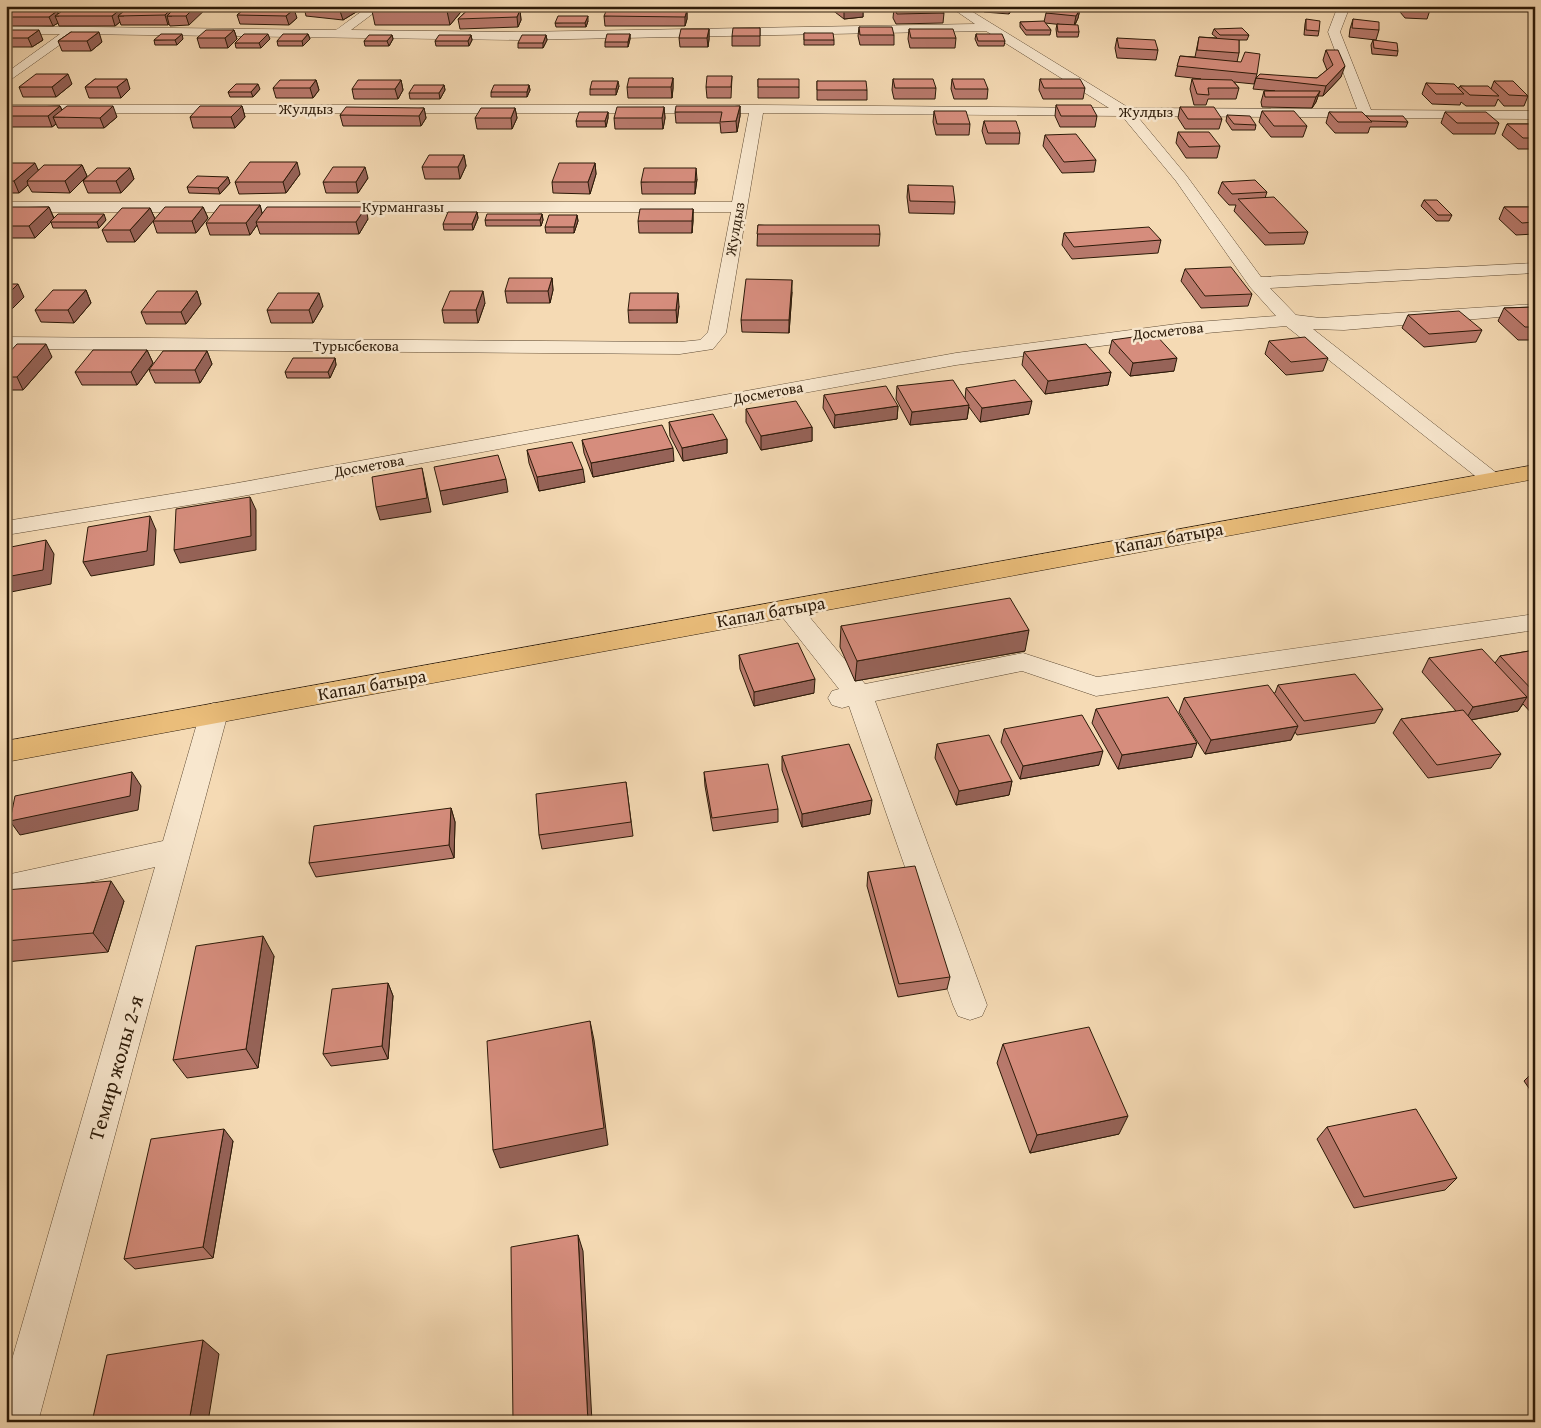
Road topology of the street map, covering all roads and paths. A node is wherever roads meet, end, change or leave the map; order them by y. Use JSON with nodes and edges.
{"nodes":[{"id":1,"x":377,"y":6,"type":"edge"},
{"id":2,"x":955,"y":6,"type":"edge"},
{"id":3,"x":1344,"y":6,"type":"edge"},
{"id":4,"x":990,"y":27,"type":"junction"},
{"id":5,"x":6,"y":30,"type":"edge"},
{"id":6,"x":73,"y":30,"type":"junction"},
{"id":7,"x":340,"y":33,"type":"junction"},
{"id":8,"x":6,"y":79,"type":"edge"},
{"id":9,"x":6,"y":108,"type":"edge"},
{"id":10,"x":757,"y":109,"type":"junction"},
{"id":11,"x":1126,"y":112,"type":"junction"},
{"id":12,"x":1366,"y":114,"type":"junction"},
{"id":13,"x":1535,"y":115,"type":"edge"},
{"id":14,"x":6,"y":207,"type":"edge"},
{"id":15,"x":739,"y":207,"type":"junction"},
{"id":16,"x":1535,"y":268,"type":"edge"},
{"id":17,"x":1256,"y":283,"type":"junction"},
{"id":18,"x":1535,"y":309,"type":"edge"},
{"id":19,"x":1290,"y":320,"type":"junction"},
{"id":20,"x":6,"y":343,"type":"edge"},
{"id":21,"x":706,"y":345,"type":"joint"},
{"id":22,"x":1535,"y":472,"type":"edge"},
{"id":23,"x":1492,"y":478,"type":"junction"},
{"id":24,"x":6,"y":528,"type":"edge"},
{"id":25,"x":789,"y":609,"type":"junction"},
{"id":26,"x":1535,"y":622,"type":"edge"},
{"id":27,"x":851,"y":696,"type":"junction"},
{"id":28,"x":214,"y":714,"type":"junction"},
{"id":29,"x":6,"y":752,"type":"edge"},
{"id":30,"x":177,"y":850,"type":"junction"},
{"id":31,"x":6,"y":888,"type":"edge"},
{"id":32,"x":970,"y":1005,"type":"dead end"},
{"id":33,"x":16,"y":1422,"type":"edge"}],
"edges":[{"from":1,"to":7,"type":"street"},
{"from":2,"to":4,"type":"street"},
{"from":3,"to":12,"type":"street"},
{"from":4,"to":7,"type":"street"},
{"from":4,"to":11,"type":"street"},
{"from":5,"to":6,"type":"street"},
{"from":6,"to":7,"type":"street"},
{"from":6,"to":8,"type":"street"},
{"from":9,"to":10,"type":"street","name":"Жулдыз"},
{"from":10,"to":11,"type":"street","name":"Жулдыз"},
{"from":10,"to":15,"type":"street","name":"Жулдыз"},
{"from":11,"to":12,"type":"street","name":"Жулдыз"},
{"from":11,"to":17,"type":"street"},
{"from":12,"to":13,"type":"street","name":"Жулдыз"},
{"from":14,"to":15,"type":"street","name":"Курмангазы"},
{"from":15,"to":21,"type":"street","name":"Жулдыз"},
{"from":16,"to":17,"type":"street"},
{"from":17,"to":19,"type":"street"},
{"from":18,"to":19,"type":"street","name":"Досметова"},
{"from":19,"to":23,"type":"street"},
{"from":19,"to":24,"type":"street","name":"Досметова"},
{"from":20,"to":21,"type":"street","name":"Турысбекова"},
{"from":22,"to":23,"type":"main road","name":"Капал батыра"},
{"from":23,"to":25,"type":"main road","name":"Капал батыра"},
{"from":25,"to":27,"type":"street"},
{"from":25,"to":28,"type":"main road","name":"Капал батыра"},
{"from":26,"to":27,"type":"street"},
{"from":27,"to":32,"type":"street"},
{"from":28,"to":29,"type":"main road","name":"Капал батыра"},
{"from":28,"to":30,"type":"street","name":"Темир жолы 2-я"},
{"from":30,"to":31,"type":"street"},
{"from":30,"to":33,"type":"street","name":"Темир жолы 2-я"}]}
